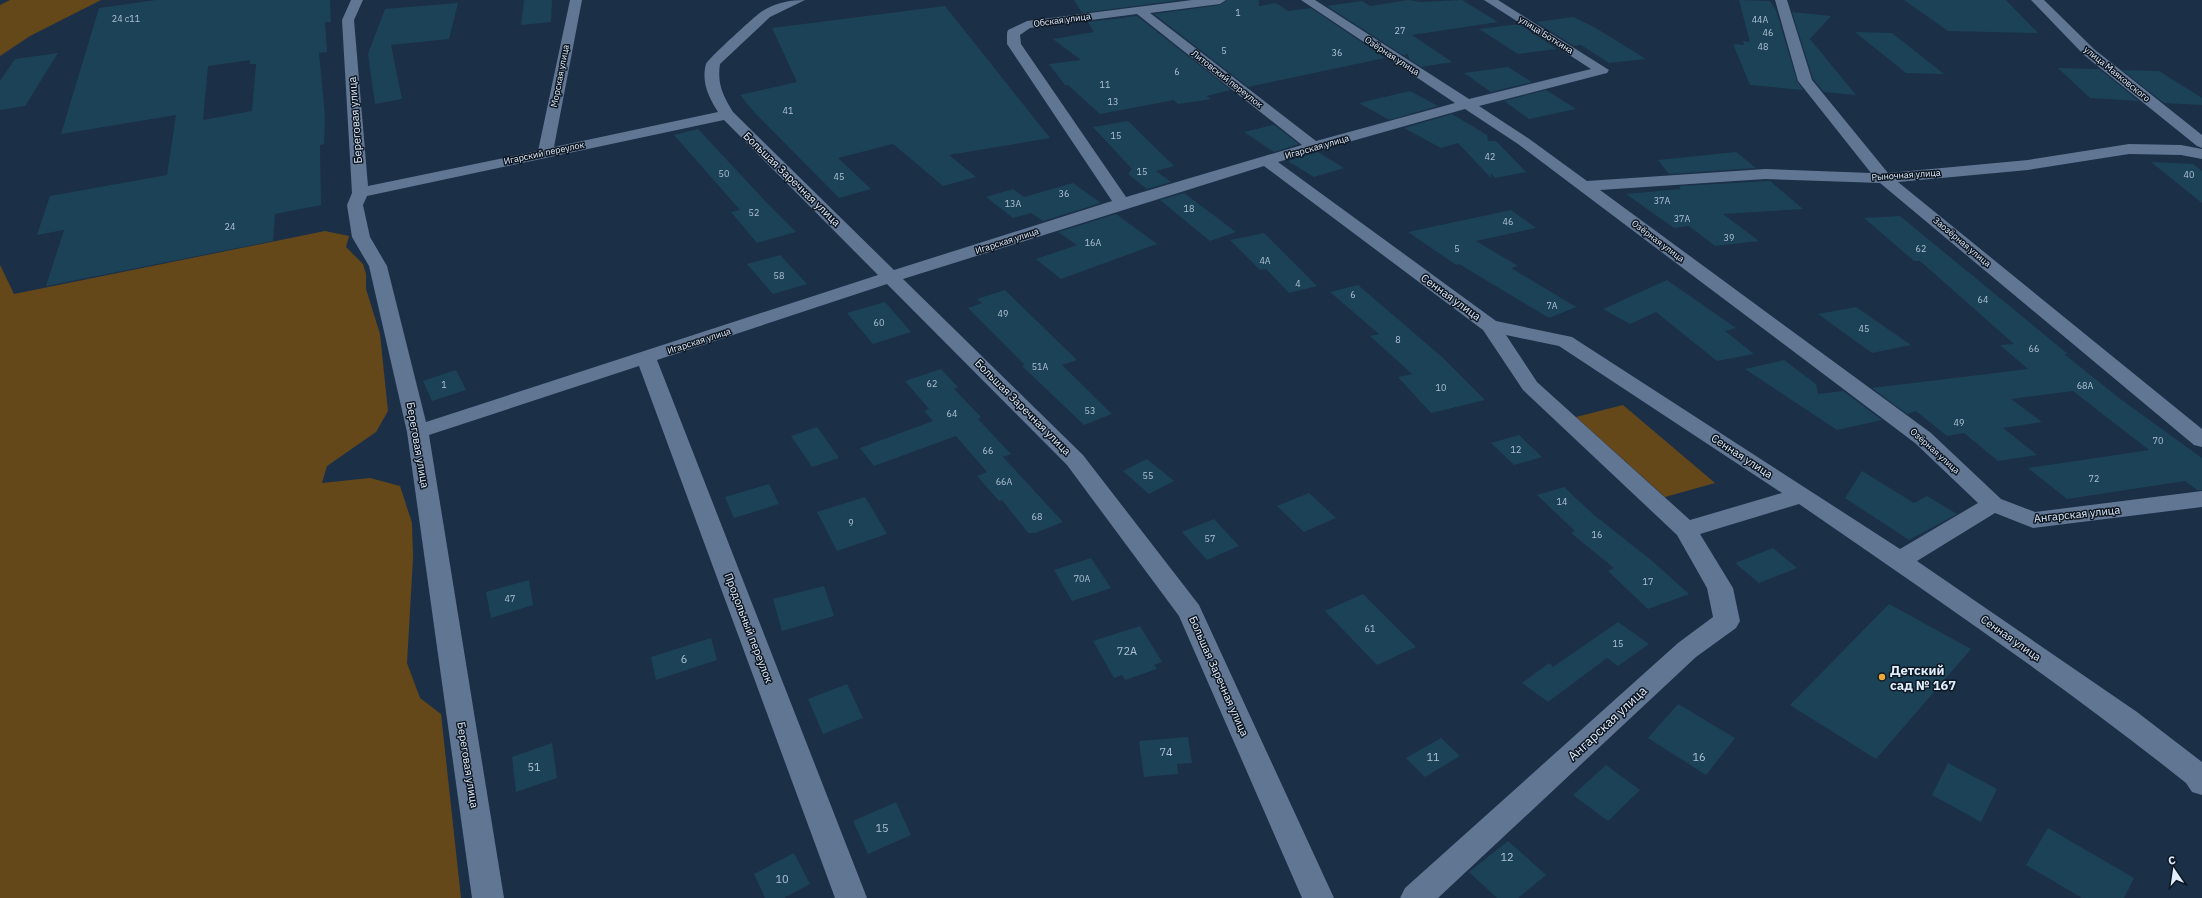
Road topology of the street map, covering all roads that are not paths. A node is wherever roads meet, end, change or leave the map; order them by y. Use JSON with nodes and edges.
{"nodes":[{"id":1,"x":357,"y":0,"type":"edge"},
{"id":2,"x":576,"y":0,"type":"edge"},
{"id":3,"x":799,"y":0,"type":"edge"},
{"id":4,"x":1220,"y":0,"type":"edge"},
{"id":5,"x":1307,"y":0,"type":"edge"},
{"id":6,"x":1490,"y":0,"type":"edge"},
{"id":7,"x":1781,"y":0,"type":"edge"},
{"id":8,"x":2037,"y":0,"type":"edge"},
{"id":9,"x":1140,"y":11,"type":"junction"},
{"id":10,"x":1602,"y":70,"type":"joint"},
{"id":11,"x":1464,"y":104,"type":"junction"},
{"id":12,"x":727,"y":115,"type":"junction"},
{"id":13,"x":2202,"y":143,"type":"edge"},
{"id":14,"x":1314,"y":147,"type":"junction"},
{"id":15,"x":545,"y":153,"type":"junction"},
{"id":16,"x":2202,"y":154,"type":"edge"},
{"id":17,"x":1267,"y":161,"type":"junction"},
{"id":18,"x":1884,"y":178,"type":"junction"},
{"id":19,"x":1584,"y":186,"type":"junction"},
{"id":20,"x":360,"y":193,"type":"junction"},
{"id":21,"x":1122,"y":204,"type":"junction"},
{"id":22,"x":893,"y":277,"type":"junction"},
{"id":23,"x":1490,"y":326,"type":"junction"},
{"id":24,"x":646,"y":358,"type":"junction"},
{"id":25,"x":418,"y":432,"type":"junction"},
{"id":26,"x":2202,"y":440,"type":"edge"},
{"id":27,"x":1802,"y":495,"type":"junction"},
{"id":28,"x":2202,"y":499,"type":"edge"},
{"id":29,"x":1993,"y":504,"type":"junction"},
{"id":30,"x":1686,"y":530,"type":"junction"},
{"id":31,"x":1898,"y":561,"type":"junction"},
{"id":32,"x":2202,"y":783,"type":"edge"},
{"id":33,"x":488,"y":898,"type":"edge"},
{"id":34,"x":851,"y":898,"type":"edge"},
{"id":35,"x":1318,"y":898,"type":"edge"},
{"id":36,"x":1416,"y":898,"type":"edge"}],
"edges":[{"from":1,"to":20,"type":"street","name":"Береговая улица"},
{"from":2,"to":15,"type":"street","name":"Морская улица"},
{"from":3,"to":12,"type":"street","name":"Большая Заречная улица"},
{"from":4,"to":9,"type":"street","name":"Обская улица"},
{"from":5,"to":11,"type":"street","name":"Озёрная улица"},
{"from":6,"to":10,"type":"street","name":"улица Боткина"},
{"from":7,"to":18,"type":"street","name":"Заозёрная улица"},
{"from":8,"to":13,"type":"street","name":"улица Маяковского"},
{"from":9,"to":14,"type":"street","name":"Литовский переулок"},
{"from":9,"to":21,"type":"street","name":"Обская улица"},
{"from":10,"to":11,"type":"street","name":"Игарская улица"},
{"from":11,"to":14,"type":"street","name":"Игарская улица"},
{"from":11,"to":19,"type":"street","name":"Озёрная улица"},
{"from":12,"to":15,"type":"street","name":"Игарский переулок"},
{"from":12,"to":22,"type":"street","name":"Большая Заречная улица"},
{"from":14,"to":17,"type":"street","name":"Игарская улица"},
{"from":15,"to":20,"type":"street","name":"Игарский переулок"},
{"from":16,"to":18,"type":"street","name":"Рыночная улица"},
{"from":17,"to":21,"type":"street","name":"Игарская улица"},
{"from":17,"to":23,"type":"street","name":"Сенная улица"},
{"from":18,"to":19,"type":"street","name":"Рыночная улица"},
{"from":18,"to":26,"type":"street","name":"Заозёрная улица"},
{"from":19,"to":29,"type":"street","name":"Озёрная улица"},
{"from":20,"to":25,"type":"street","name":"Береговая улица"},
{"from":21,"to":22,"type":"street","name":"Игарская улица"},
{"from":22,"to":24,"type":"street","name":"Игарская улица"},
{"from":22,"to":35,"type":"street","name":"Большая Заречная улица"},
{"from":23,"to":27,"type":"street","name":"Сенная улица"},
{"from":23,"to":30,"type":"street"},
{"from":24,"to":25,"type":"street","name":"Игарская улица"},
{"from":24,"to":34,"type":"street","name":"Продольный переулок"},
{"from":25,"to":33,"type":"street","name":"Береговая улица"},
{"from":27,"to":30,"type":"street"},
{"from":27,"to":31,"type":"street","name":"Сенная улица"},
{"from":28,"to":29,"type":"street","name":"Ангарская улица"},
{"from":29,"to":31,"type":"street"},
{"from":30,"to":36,"type":"street","name":"Ангарская улица"},
{"from":31,"to":32,"type":"street","name":"Сенная улица"}]}
